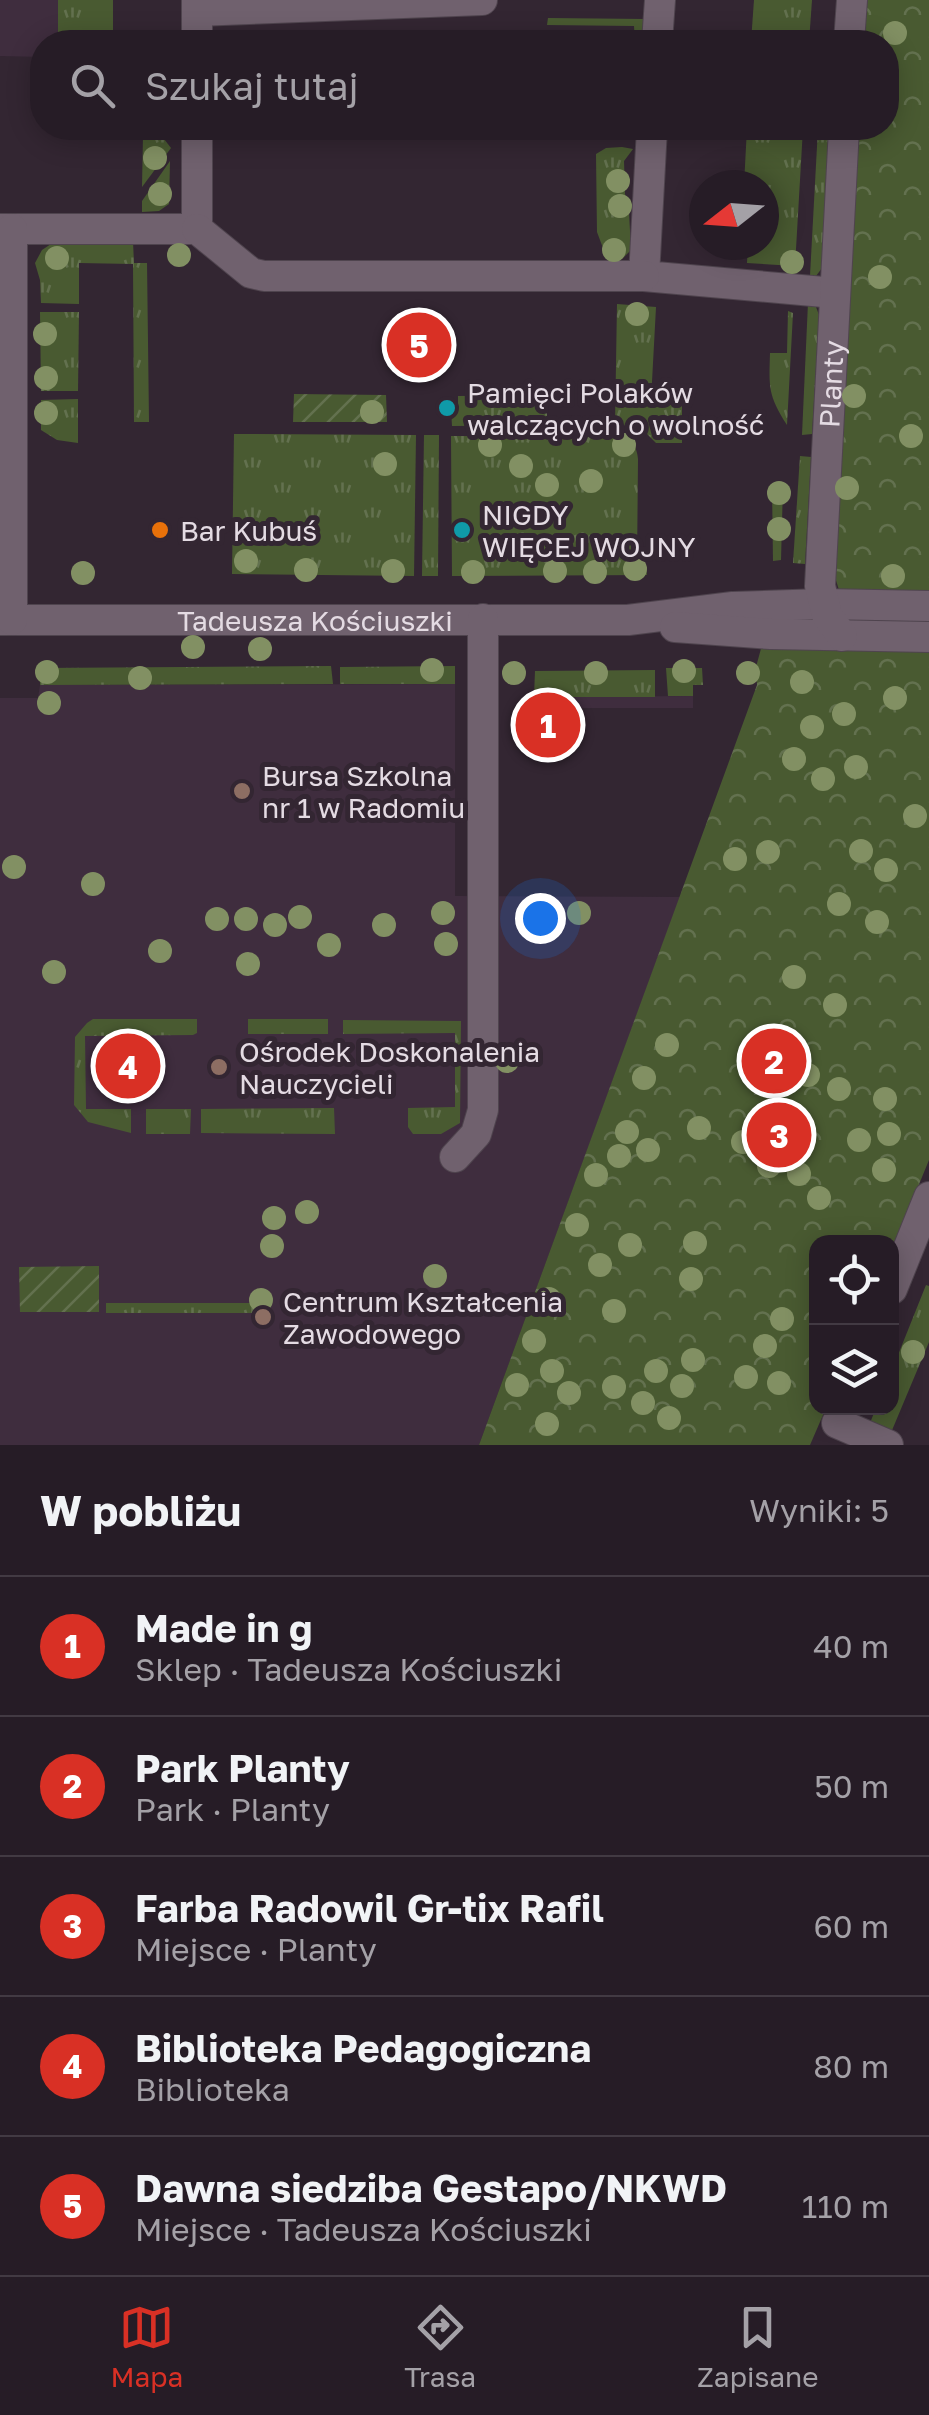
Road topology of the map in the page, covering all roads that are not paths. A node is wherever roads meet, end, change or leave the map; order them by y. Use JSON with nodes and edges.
{"nodes":[{"id":1,"x":482,"y":0,"type":"edge"},
{"id":2,"x":660,"y":0,"type":"edge"},
{"id":3,"x":852,"y":0,"type":"edge"},
{"id":4,"x":197,"y":5,"type":"edge"},
{"id":5,"x":658,"y":30,"type":"edge"},
{"id":6,"x":850,"y":30,"type":"edge"},
{"id":7,"x":196,"y":140,"type":"edge"},
{"id":8,"x":651,"y":140,"type":"edge"},
{"id":9,"x":843,"y":140,"type":"edge"},
{"id":10,"x":6,"y":229,"type":"edge"},
{"id":11,"x":196,"y":229,"type":"junction"},
{"id":12,"x":644,"y":276,"type":"junction"},
{"id":13,"x":835,"y":293,"type":"junction"},
{"id":14,"x":823,"y":604,"type":"junction"},
{"id":15,"x":929,"y":606,"type":"edge"},
{"id":16,"x":483,"y":619,"type":"junction"},
{"id":17,"x":6,"y":620,"type":"edge"},
{"id":18,"x":628,"y":620,"type":"junction"},
{"id":19,"x":842,"y":636,"type":"junction"},
{"id":20,"x":929,"y":637,"type":"edge"},
{"id":21,"x":455,"y":1157,"type":"dead end"},
{"id":22,"x":929,"y":1197,"type":"edge"},
{"id":23,"x":919,"y":1251,"type":"edge"},
{"id":24,"x":899,"y":1278,"type":"edge"},
{"id":25,"x":836,"y":1425,"type":"edge"},
{"id":26,"x":888,"y":1445,"type":"edge"}],
"edges":[{"from":1,"to":4,"type":"street"},
{"from":2,"to":5,"type":"street"},
{"from":3,"to":6,"type":"street"},
{"from":7,"to":11,"type":"street"},
{"from":8,"to":12,"type":"street"},
{"from":9,"to":13,"type":"street","name":"Planty"},
{"from":10,"to":11,"type":"street"},
{"from":10,"to":17,"type":"street"},
{"from":11,"to":12,"type":"street"},
{"from":12,"to":13,"type":"street"},
{"from":13,"to":14,"type":"street","name":"Planty"},
{"from":14,"to":15,"type":"street","name":"Tadeusza Kościuszki"},
{"from":14,"to":18,"type":"street","name":"Tadeusza Kościuszki"},
{"from":14,"to":19,"type":"street","name":"Planty"},
{"from":16,"to":17,"type":"street","name":"Tadeusza Kościuszki"},
{"from":16,"to":18,"type":"street","name":"Tadeusza Kościuszki"},
{"from":16,"to":21,"type":"street"},
{"from":18,"to":19,"type":"street","name":"Tadeusza Kościuszki"},
{"from":19,"to":20,"type":"street","name":"Tadeusza Kościuszki"},
{"from":22,"to":23,"type":"street"},
{"from":23,"to":24,"type":"street"},
{"from":25,"to":26,"type":"street"}]}
